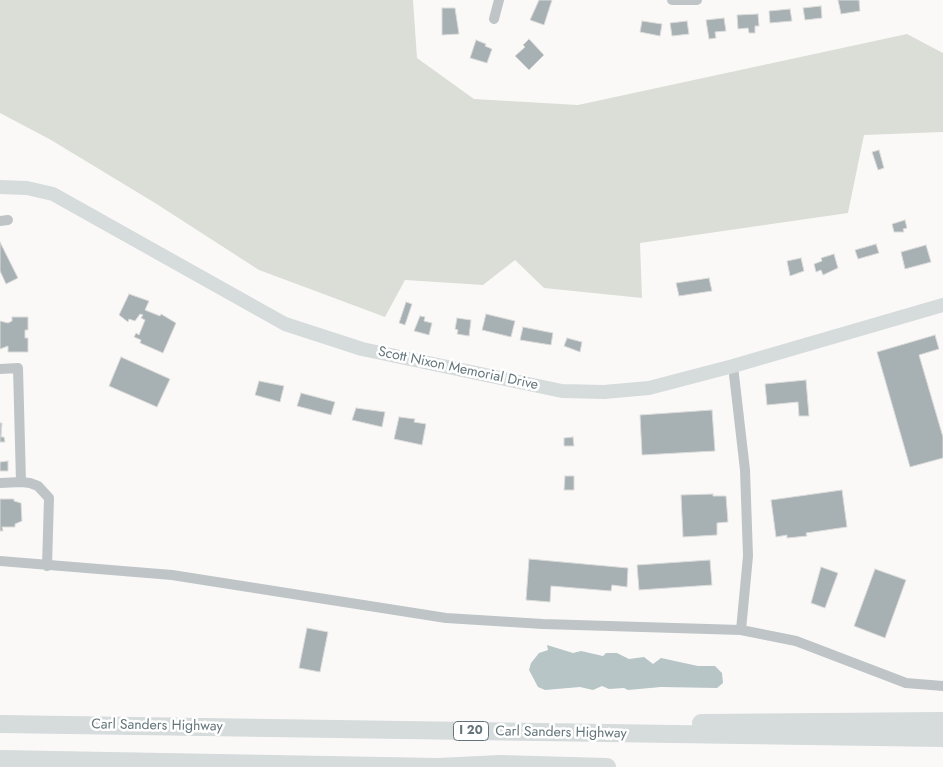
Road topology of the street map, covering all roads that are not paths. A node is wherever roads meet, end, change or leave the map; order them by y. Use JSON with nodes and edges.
{"nodes":[{"id":1,"x":498,"y":0,"type":"edge"},
{"id":2,"x":672,"y":0,"type":"edge"},
{"id":3,"x":697,"y":0,"type":"edge"},
{"id":4,"x":494,"y":19,"type":"dead end"},
{"id":5,"x":0,"y":187,"type":"edge"},
{"id":6,"x":943,"y":305,"type":"edge"},
{"id":7,"x":733,"y":366,"type":"junction"},
{"id":8,"x":0,"y":369,"type":"edge"},
{"id":9,"x":21,"y":482,"type":"junction"},
{"id":10,"x":0,"y":483,"type":"edge"},
{"id":11,"x":0,"y":562,"type":"edge"},
{"id":12,"x":47,"y":566,"type":"junction"},
{"id":13,"x":741,"y":630,"type":"junction"},
{"id":14,"x":943,"y":686,"type":"edge"},
{"id":15,"x":943,"y":721,"type":"edge"},
{"id":16,"x":0,"y":724,"type":"edge"},
{"id":17,"x":577,"y":734,"type":"junction"},
{"id":18,"x":943,"y":738,"type":"edge"},
{"id":19,"x":0,"y":759,"type":"edge"},
{"id":20,"x":438,"y":767,"type":"edge"},
{"id":21,"x":607,"y":767,"type":"edge"}],
"edges":[{"from":1,"to":4,"type":"street"},
{"from":2,"to":3,"type":"street"},
{"from":5,"to":7,"type":"main road","name":"Scott Nixon Memorial Drive"},
{"from":6,"to":7,"type":"main road","name":"Scott Nixon Memorial Drive"},
{"from":7,"to":13,"type":"street"},
{"from":8,"to":9,"type":"street"},
{"from":9,"to":10,"type":"street"},
{"from":9,"to":12,"type":"street"},
{"from":11,"to":12,"type":"street"},
{"from":12,"to":13,"type":"street"},
{"from":13,"to":14,"type":"street"},
{"from":15,"to":17,"type":"highway"},
{"from":16,"to":17,"type":"highway","name":"Carl Sanders Highway","number":"I 20"},
{"from":17,"to":18,"type":"highway","name":"Carl Sanders Highway","number":"I 20"},
{"from":19,"to":20,"type":"highway"},
{"from":20,"to":21,"type":"highway"}]}
